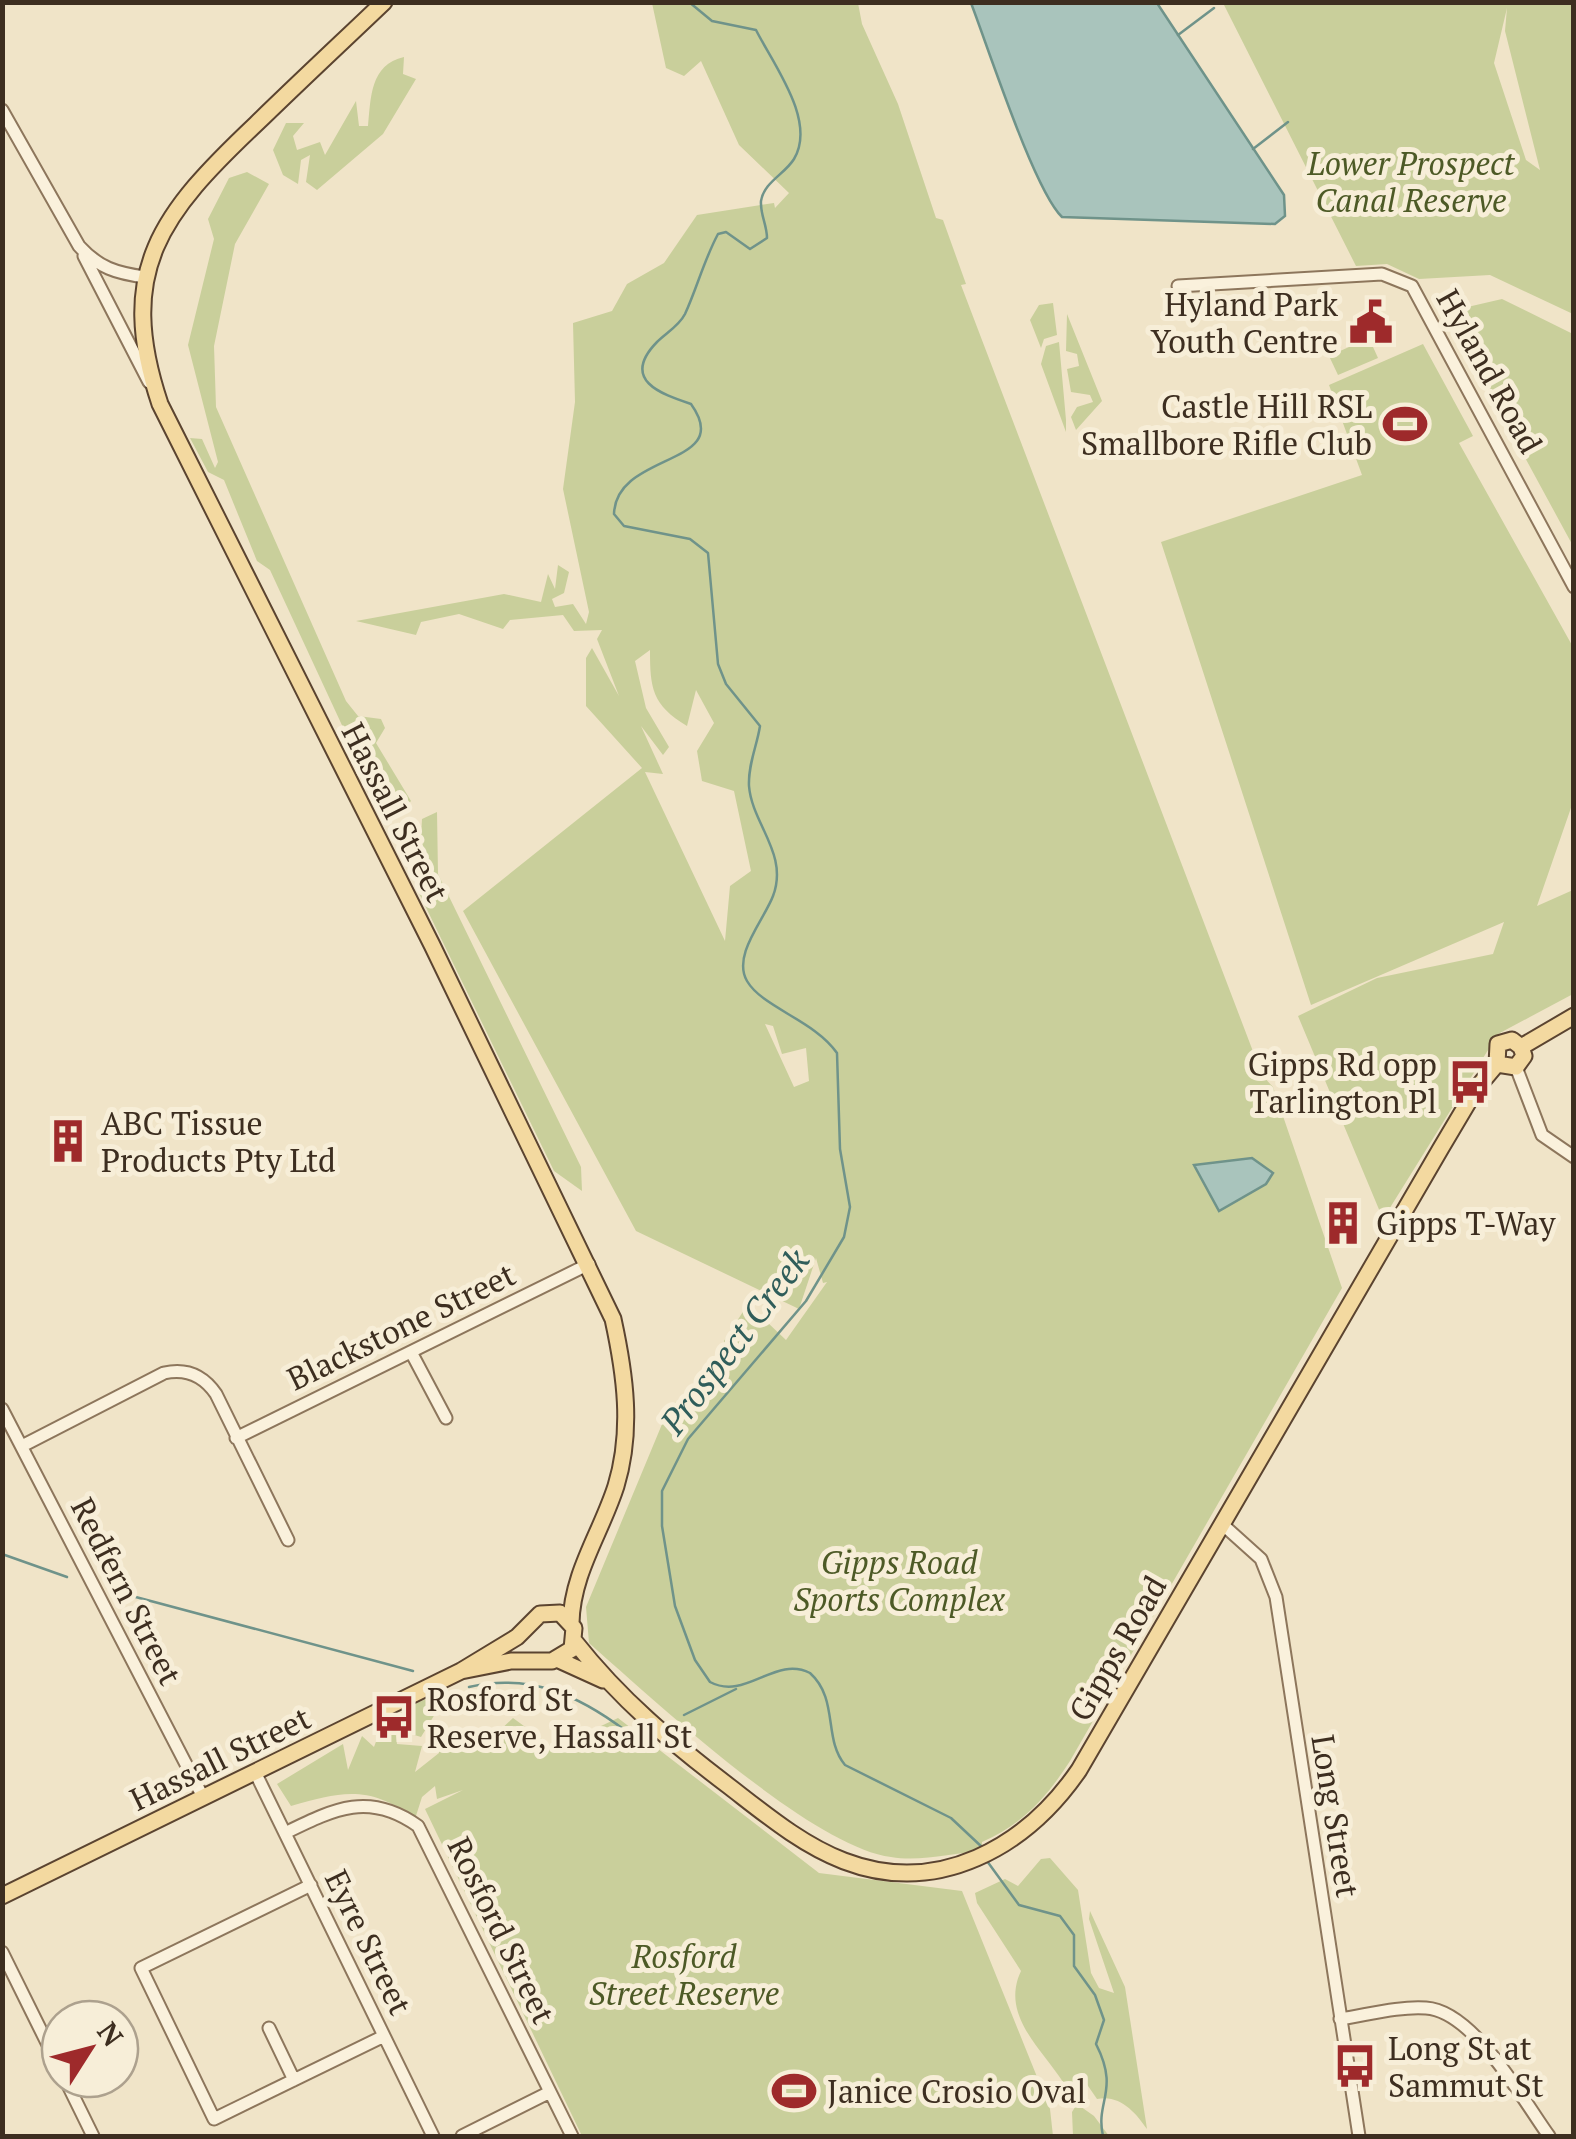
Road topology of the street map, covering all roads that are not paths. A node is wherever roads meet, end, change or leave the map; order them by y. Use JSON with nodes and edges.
{"nodes":[{"id":1,"x":384,"y":2,"type":"edge"},
{"id":2,"x":2,"y":110,"type":"edge"},
{"id":3,"x":79,"y":246,"type":"junction"},
{"id":4,"x":145,"y":277,"type":"junction"},
{"id":5,"x":1178,"y":286,"type":"dead end"},
{"id":6,"x":160,"y":404,"type":"junction"},
{"id":7,"x":1574,"y":586,"type":"edge"},
{"id":8,"x":1574,"y":1016,"type":"edge"},
{"id":9,"x":1522,"y":1047,"type":"junction"},
{"id":10,"x":1497,"y":1064,"type":"junction"},
{"id":11,"x":1516,"y":1068,"type":"junction"},
{"id":12,"x":1574,"y":1157,"type":"edge"},
{"id":13,"x":589,"y":1264,"type":"junction"},
{"id":14,"x":411,"y":1352,"type":"junction"},
{"id":15,"x":2,"y":1409,"type":"edge"},
{"id":16,"x":446,"y":1418,"type":"dead end"},
{"id":17,"x":236,"y":1438,"type":"junction"},
{"id":18,"x":22,"y":1446,"type":"junction"},
{"id":19,"x":1222,"y":1524,"type":"junction"},
{"id":20,"x":288,"y":1540,"type":"dead end"},
{"id":21,"x":572,"y":1590,"type":"junction"},
{"id":22,"x":548,"y":1612,"type":"junction"},
{"id":23,"x":571,"y":1623,"type":"junction"},
{"id":24,"x":528,"y":1626,"type":"junction"},
{"id":25,"x":575,"y":1642,"type":"junction"},
{"id":26,"x":539,"y":1658,"type":"junction"},
{"id":27,"x":559,"y":1660,"type":"junction"},
{"id":28,"x":462,"y":1671,"type":"junction"},
{"id":29,"x":606,"y":1682,"type":"junction"},
{"id":30,"x":255,"y":1772,"type":"junction"},
{"id":31,"x":202,"y":1797,"type":"junction"},
{"id":32,"x":285,"y":1833,"type":"junction"},
{"id":33,"x":310,"y":1885,"type":"junction"},
{"id":34,"x":2,"y":1896,"type":"edge"},
{"id":35,"x":2,"y":1952,"type":"edge"},
{"id":36,"x":1340,"y":2019,"type":"junction"},
{"id":37,"x":269,"y":2028,"type":"dead end"},
{"id":38,"x":40,"y":2029,"type":"edge"},
{"id":39,"x":384,"y":2036,"type":"junction"},
{"id":40,"x":294,"y":2080,"type":"junction"},
{"id":41,"x":550,"y":2092,"type":"junction"},
{"id":42,"x":75,"y":2099,"type":"edge"},
{"id":43,"x":93,"y":2136,"type":"edge"},
{"id":44,"x":432,"y":2136,"type":"edge"},
{"id":45,"x":462,"y":2136,"type":"edge"},
{"id":46,"x":572,"y":2136,"type":"edge"},
{"id":47,"x":1359,"y":2136,"type":"edge"},
{"id":48,"x":1549,"y":2136,"type":"edge"}],
"edges":[{"from":1,"to":4,"type":"main road"},
{"from":2,"to":3,"type":"street"},
{"from":3,"to":4,"type":"street"},
{"from":3,"to":6,"type":"street"},
{"from":4,"to":6,"type":"main road","name":"Hassall Street"},
{"from":5,"to":7,"type":"street","name":"Hyland Road"},
{"from":6,"to":13,"type":"main road","name":"Hassall Street"},
{"from":8,"to":9,"type":"main road"},
{"from":9,"to":10,"type":"main road"},
{"from":9,"to":11,"type":"main road"},
{"from":10,"to":11,"type":"main road"},
{"from":10,"to":19,"type":"main road","name":"Gipps Road"},
{"from":11,"to":12,"type":"street"},
{"from":13,"to":14,"type":"street","name":"Blackstone Street"},
{"from":13,"to":21,"type":"main road","name":"Hassall Street"},
{"from":14,"to":16,"type":"street"},
{"from":14,"to":17,"type":"street","name":"Blackstone Street"},
{"from":15,"to":18,"type":"street","name":"Redfern Street"},
{"from":17,"to":18,"type":"street"},
{"from":17,"to":20,"type":"street"},
{"from":18,"to":31,"type":"street","name":"Redfern Street"},
{"from":19,"to":29,"type":"main road","name":"Gipps Road"},
{"from":19,"to":36,"type":"street","name":"Long Street"},
{"from":21,"to":22,"type":"main road","name":"Hassall Street"},
{"from":21,"to":23,"type":"main road","name":"Hassall Street"},
{"from":22,"to":23,"type":"main road"},
{"from":22,"to":24,"type":"main road"},
{"from":23,"to":25,"type":"main road"},
{"from":24,"to":26,"type":"main road"},
{"from":24,"to":28,"type":"main road","name":"Hassall Street"},
{"from":25,"to":27,"type":"main road"},
{"from":25,"to":29,"type":"main road","name":"Gipps Road"},
{"from":26,"to":27,"type":"main road"},
{"from":26,"to":28,"type":"main road","name":"Hassall Street"},
{"from":27,"to":29,"type":"main road","name":"Gipps Road"},
{"from":28,"to":30,"type":"main road","name":"Hassall Street"},
{"from":30,"to":31,"type":"main road","name":"Hassall Street"},
{"from":30,"to":32,"type":"street","name":"Eyre Street"},
{"from":31,"to":34,"type":"main road","name":"Hassall Street"},
{"from":32,"to":33,"type":"street","name":"Eyre Street"},
{"from":32,"to":41,"type":"street","name":"Rosford Street"},
{"from":33,"to":39,"type":"street","name":"Eyre Street"},
{"from":33,"to":40,"type":"street"},
{"from":35,"to":38,"type":"street"},
{"from":36,"to":47,"type":"street","name":"Long Street"},
{"from":36,"to":48,"type":"street"},
{"from":37,"to":40,"type":"street"},
{"from":39,"to":40,"type":"street"},
{"from":39,"to":44,"type":"street","name":"Eyre Street"},
{"from":41,"to":45,"type":"street"},
{"from":41,"to":46,"type":"street","name":"Rosford Street"},
{"from":42,"to":43,"type":"street"}]}
